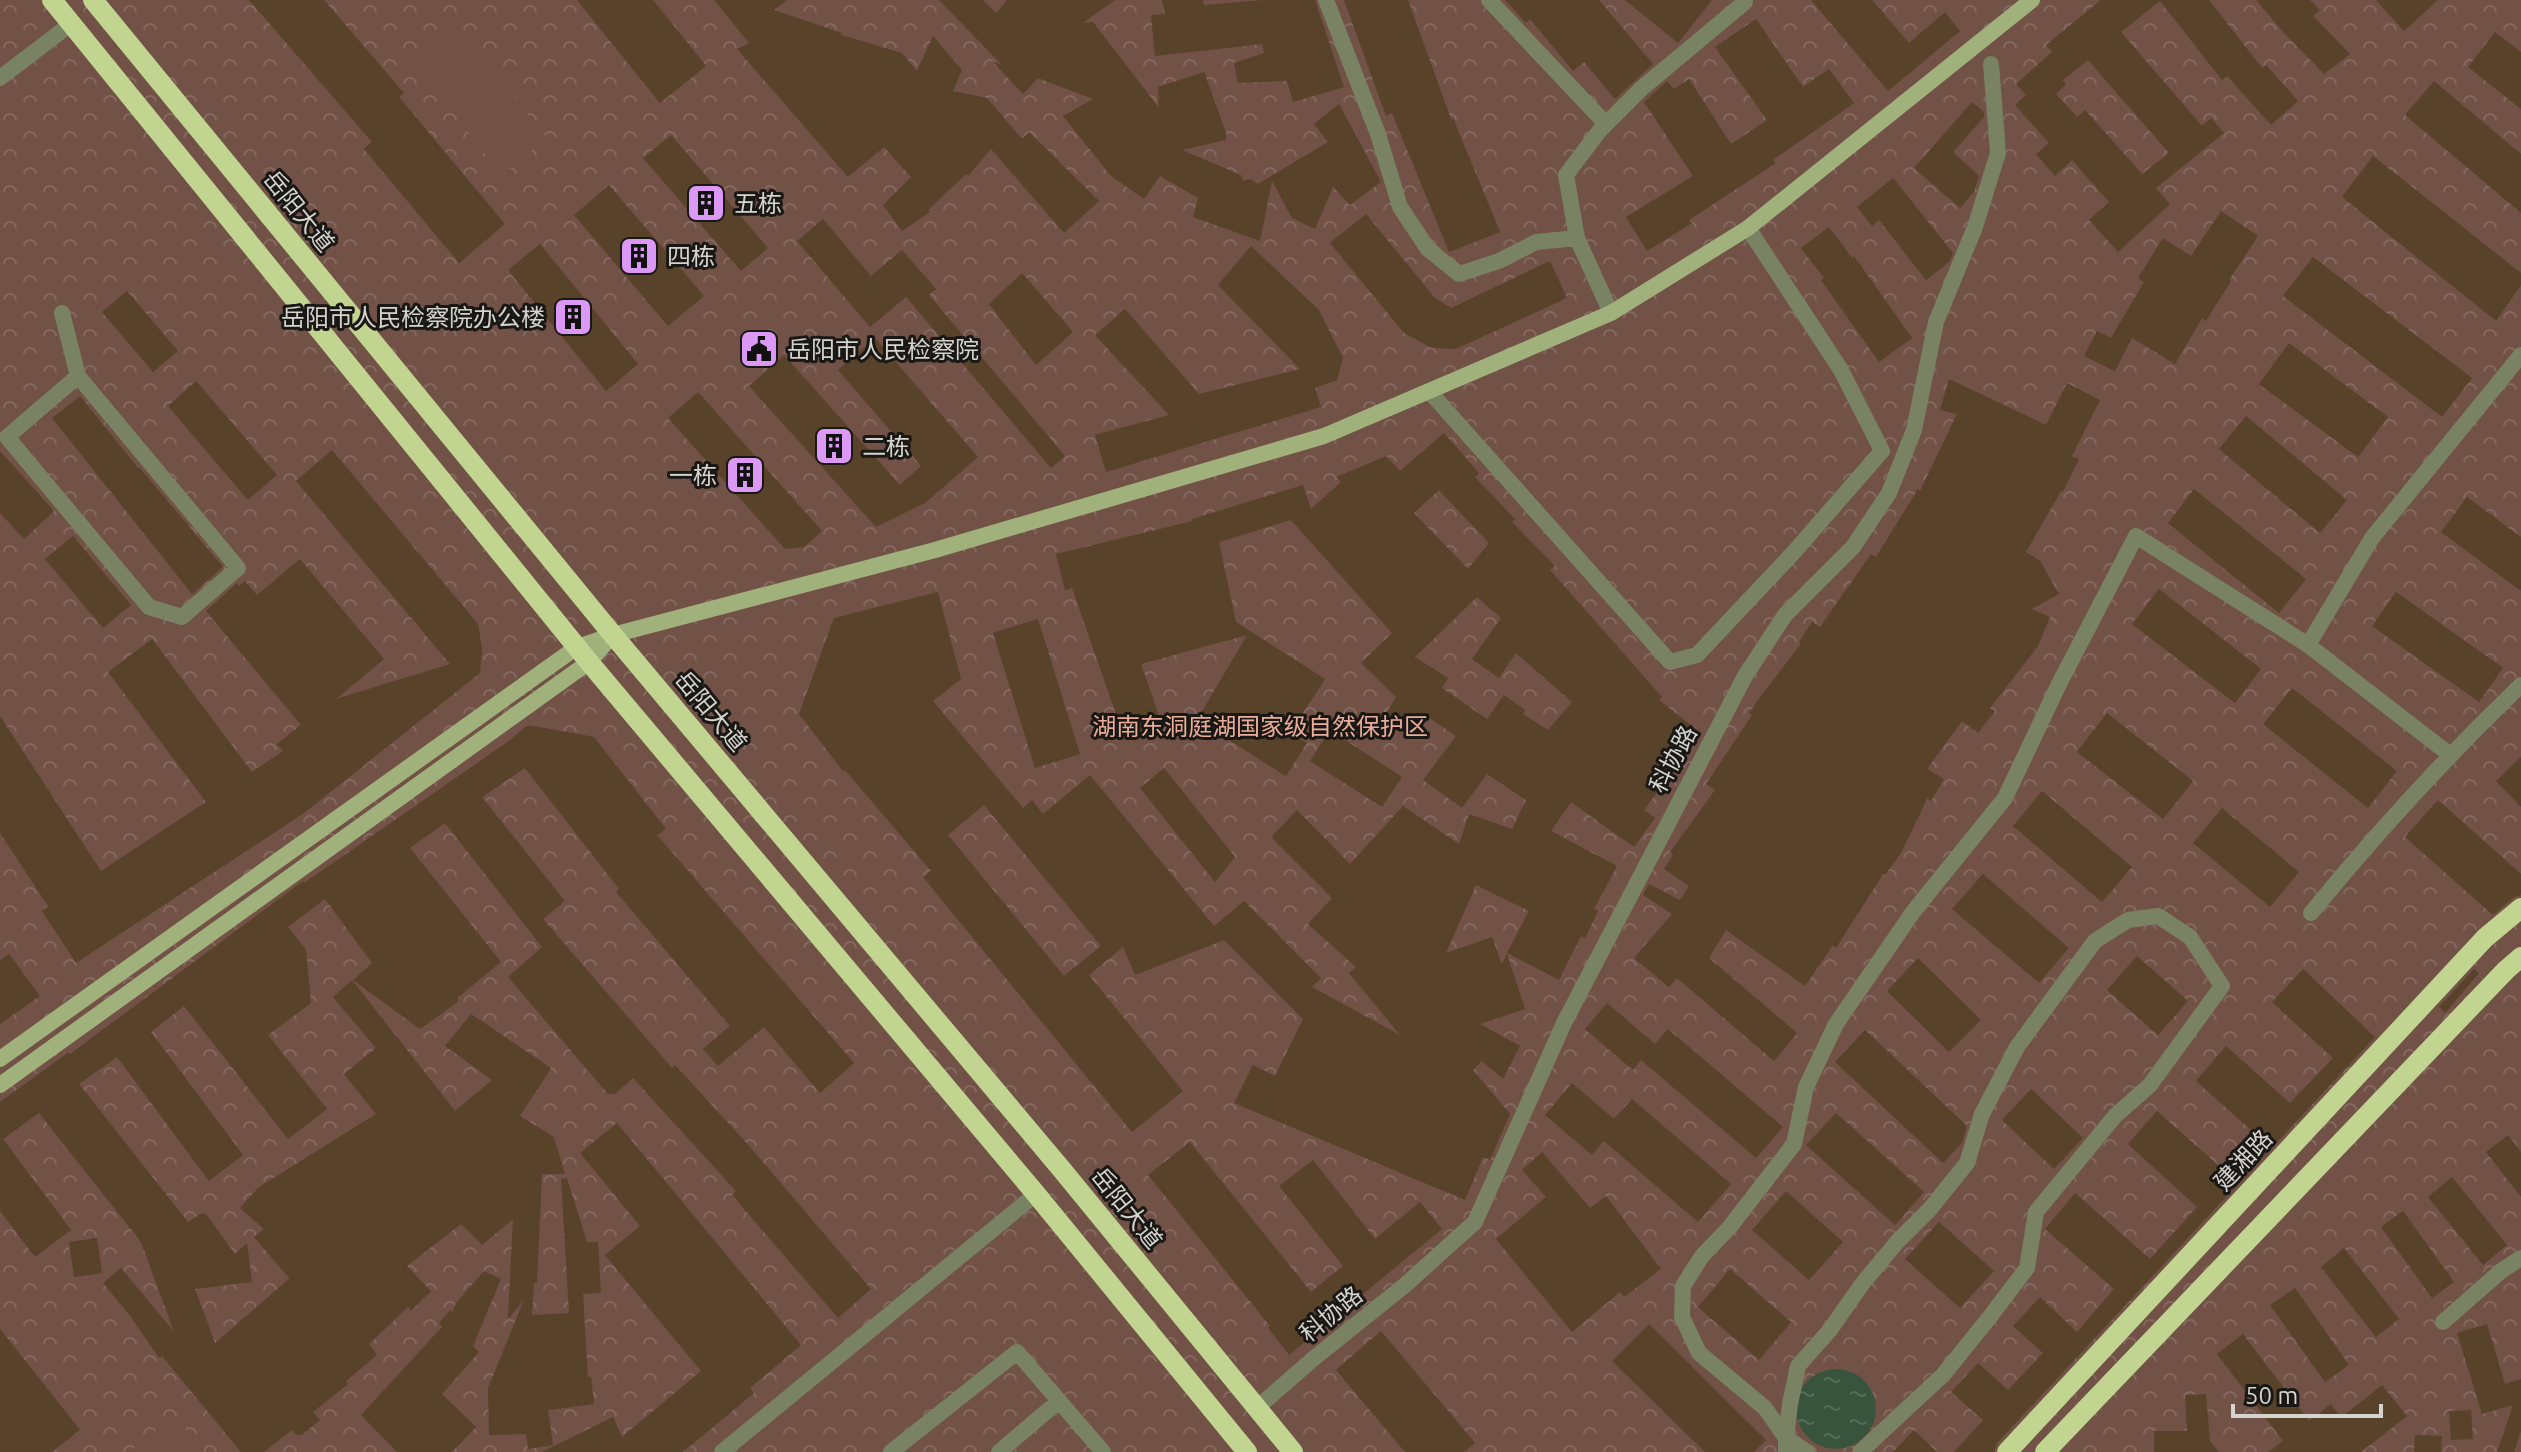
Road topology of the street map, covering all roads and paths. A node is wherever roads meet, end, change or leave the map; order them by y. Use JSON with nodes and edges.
{"nodes":[{"id":1,"x":52,"y":0,"type":"edge"},
{"id":2,"x":93,"y":0,"type":"edge"},
{"id":3,"x":1326,"y":0,"type":"edge"},
{"id":4,"x":1489,"y":0,"type":"edge"},
{"id":5,"x":1743,"y":0,"type":"edge"},
{"id":6,"x":2032,"y":0,"type":"edge"},
{"id":7,"x":72,"y":23,"type":"junction"},
{"id":8,"x":1991,"y":64,"type":"dead end"},
{"id":9,"x":0,"y":78,"type":"edge"},
{"id":10,"x":1606,"y":124,"type":"junction"},
{"id":11,"x":1748,"y":228,"type":"junction"},
{"id":12,"x":1577,"y":238,"type":"junction"},
{"id":13,"x":62,"y":313,"type":"dead end"},
{"id":14,"x":1611,"y":313,"type":"junction"},
{"id":15,"x":2521,"y":355,"type":"edge"},
{"id":16,"x":78,"y":376,"type":"junction"},
{"id":17,"x":1429,"y":391,"type":"junction"},
{"id":18,"x":3,"y":440,"type":"edge"},
{"id":19,"x":613,"y":635,"type":"junction"},
{"id":20,"x":2308,"y":645,"type":"junction"},
{"id":21,"x":583,"y":654,"type":"junction"},
{"id":22,"x":2521,"y":685,"type":"edge"},
{"id":23,"x":2449,"y":754,"type":"junction"},
{"id":24,"x":2521,"y":908,"type":"edge"},
{"id":25,"x":2311,"y":913,"type":"dead end"},
{"id":26,"x":2521,"y":957,"type":"edge"},
{"id":27,"x":0,"y":1059,"type":"edge"},
{"id":28,"x":0,"y":1085,"type":"edge"},
{"id":29,"x":1036,"y":1194,"type":"junction"},
{"id":30,"x":2521,"y":1258,"type":"edge"},
{"id":31,"x":2443,"y":1322,"type":"dead end"},
{"id":32,"x":1059,"y":1401,"type":"junction"},
{"id":33,"x":1257,"y":1408,"type":"junction"},
{"id":34,"x":1786,"y":1445,"type":"edge"},
{"id":35,"x":1097,"y":1450,"type":"edge"},
{"id":36,"x":722,"y":1452,"type":"edge"},
{"id":37,"x":891,"y":1452,"type":"edge"},
{"id":38,"x":999,"y":1452,"type":"edge"},
{"id":39,"x":1247,"y":1452,"type":"edge"},
{"id":40,"x":1293,"y":1452,"type":"edge"},
{"id":41,"x":1807,"y":1452,"type":"edge"},
{"id":42,"x":1860,"y":1452,"type":"edge"},
{"id":43,"x":2007,"y":1452,"type":"edge"},
{"id":44,"x":2045,"y":1452,"type":"edge"}],
"edges":[{"from":1,"to":7,"type":"main road"},
{"from":2,"to":19,"type":"main road","name":"岳阳大道"},
{"from":3,"to":12,"type":"street"},
{"from":4,"to":10,"type":"street"},
{"from":5,"to":10,"type":"street"},
{"from":6,"to":11,"type":"street"},
{"from":7,"to":9,"type":"street"},
{"from":7,"to":21,"type":"main road"},
{"from":8,"to":33,"type":"street","name":"科协路"},
{"from":10,"to":12,"type":"street"},
{"from":11,"to":14,"type":"street"},
{"from":11,"to":17,"type":"street"},
{"from":12,"to":14,"type":"street"},
{"from":13,"to":16,"type":"street"},
{"from":14,"to":17,"type":"street"},
{"from":15,"to":20,"type":"street"},
{"from":16,"to":18,"type":"street"},
{"from":16,"to":18,"type":"street"},
{"from":17,"to":19,"type":"street"},
{"from":19,"to":21,"type":"street"},
{"from":19,"to":33,"type":"main road","name":"岳阳大道"},
{"from":20,"to":23,"type":"street"},
{"from":20,"to":34,"type":"street"},
{"from":21,"to":27,"type":"street"},
{"from":21,"to":28,"type":"street"},
{"from":21,"to":29,"type":"main road"},
{"from":22,"to":23,"type":"street"},
{"from":23,"to":25,"type":"street"},
{"from":24,"to":43,"type":"main road","name":"建湘路"},
{"from":26,"to":44,"type":"main road"},
{"from":29,"to":36,"type":"street"},
{"from":29,"to":39,"type":"main road"},
{"from":30,"to":31,"type":"street"},
{"from":32,"to":35,"type":"street"},
{"from":32,"to":37,"type":"street"},
{"from":32,"to":38,"type":"street"},
{"from":33,"to":40,"type":"main road","name":"岳阳大道"},
{"from":34,"to":41,"type":"street"},
{"from":34,"to":42,"type":"street"}]}
